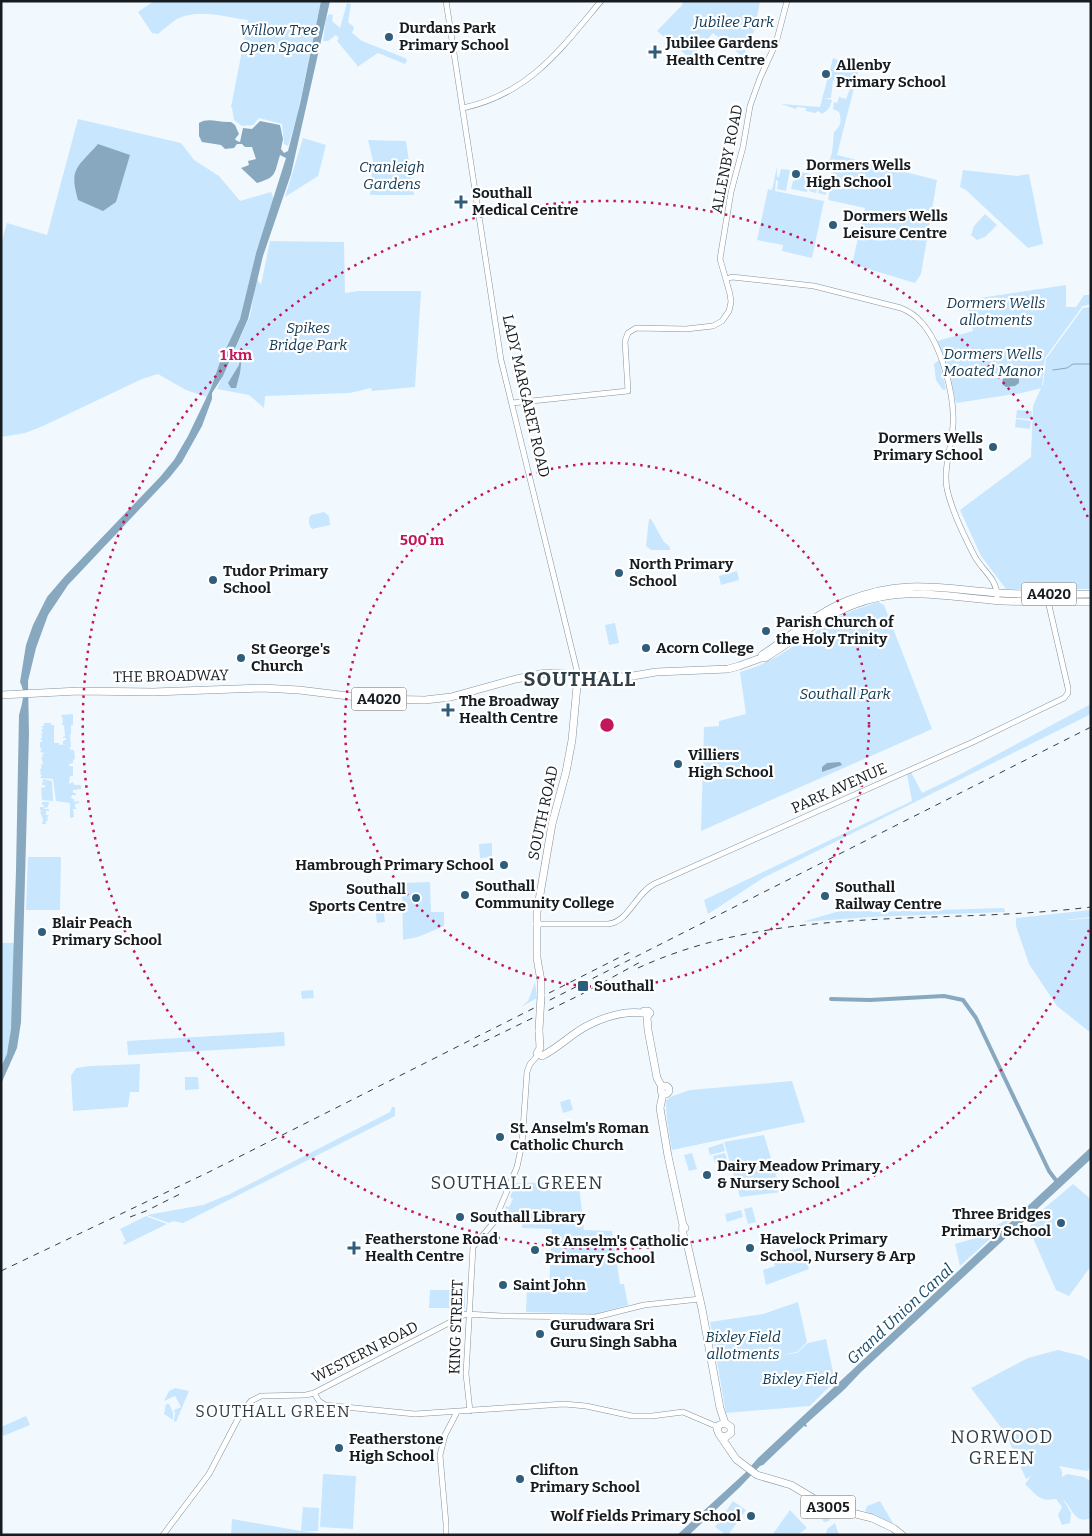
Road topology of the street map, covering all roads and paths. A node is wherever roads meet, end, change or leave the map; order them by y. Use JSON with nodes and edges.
{"nodes":[{"id":1,"x":446,"y":1,"type":"edge"},
{"id":2,"x":601,"y":1,"type":"edge"},
{"id":3,"x":787,"y":1,"type":"edge"},
{"id":4,"x":463,"y":108,"type":"junction"},
{"id":5,"x":726,"y":279,"type":"junction"},
{"id":6,"x":512,"y":403,"type":"junction"},
{"id":7,"x":1091,"y":594,"type":"edge"},
{"id":8,"x":997,"y":596,"type":"junction"},
{"id":9,"x":1069,"y":598,"type":"junction"},
{"id":10,"x":1048,"y":601,"type":"junction"},
{"id":11,"x":1091,"y":602,"type":"edge"},
{"id":12,"x":578,"y":674,"type":"junction"},
{"id":13,"x":1,"y":695,"type":"edge"},
{"id":14,"x":536,"y":924,"type":"junction"},
{"id":15,"x":542,"y":1052,"type":"junction"},
{"id":16,"x":700,"y":1299,"type":"junction"},
{"id":17,"x":469,"y":1314,"type":"junction"},
{"id":18,"x":314,"y":1393,"type":"junction"},
{"id":19,"x":470,"y":1411,"type":"junction"},
{"id":20,"x":448,"y":1412,"type":"junction"},
{"id":21,"x":457,"y":1412,"type":"junction"},
{"id":22,"x":452,"y":1422,"type":"junction"},
{"id":23,"x":725,"y":1423,"type":"junction"},
{"id":24,"x":718,"y":1427,"type":"junction"},
{"id":25,"x":721,"y":1436,"type":"junction"},
{"id":26,"x":163,"y":1535,"type":"edge"},
{"id":27,"x":446,"y":1535,"type":"edge"},
{"id":28,"x":902,"y":1535,"type":"edge"}],
"edges":[{"from":1,"to":4,"type":"street","name":"LADY MARGARET ROAD"},
{"from":2,"to":4,"type":"street"},
{"from":3,"to":5,"type":"street","name":"ALLENBY ROAD"},
{"from":4,"to":6,"type":"street","name":"LADY MARGARET ROAD"},
{"from":5,"to":6,"type":"street","name":"ALLENBY ROAD"},
{"from":5,"to":8,"type":"street"},
{"from":6,"to":12,"type":"street","name":"LADY MARGARET ROAD"},
{"from":7,"to":9,"type":"main road","number":"A4020"},
{"from":8,"to":9,"type":"main road","number":"A4020"},
{"from":8,"to":10,"type":"main road","number":"A4020"},
{"from":8,"to":12,"type":"main road","number":"A4020"},
{"from":9,"to":10,"type":"main road","number":"A4020"},
{"from":9,"to":11,"type":"main road","number":"A4020"},
{"from":10,"to":14,"type":"street","name":"PARK AVENUE"},
{"from":12,"to":13,"type":"main road","name":"THE BROADWAY","number":"A4020"},
{"from":12,"to":14,"type":"main road","name":"SOUTH ROAD"},
{"from":14,"to":15,"type":"main road","name":"SOUTH ROAD","bridge":true},
{"from":15,"to":16,"type":"main road"},
{"from":15,"to":17,"type":"street","name":"KING STREET"},
{"from":16,"to":17,"type":"street"},
{"from":16,"to":23,"type":"main road"},
{"from":17,"to":18,"type":"street","name":"WESTERN ROAD"},
{"from":17,"to":19,"type":"street","name":"KING STREET"},
{"from":18,"to":20,"type":"street"},
{"from":18,"to":26,"type":"street","name":"WESTERN ROAD"},
{"from":19,"to":21,"type":"street"},
{"from":19,"to":24,"type":"street"},
{"from":20,"to":21,"type":"street"},
{"from":20,"to":22,"type":"street"},
{"from":21,"to":22,"type":"street"},
{"from":22,"to":27,"type":"street"},
{"from":23,"to":24,"type":"main road"},
{"from":23,"to":25,"type":"main road"},
{"from":24,"to":25,"type":"main road","number":"A3005"},
{"from":25,"to":28,"type":"main road","number":"A3005"}]}
